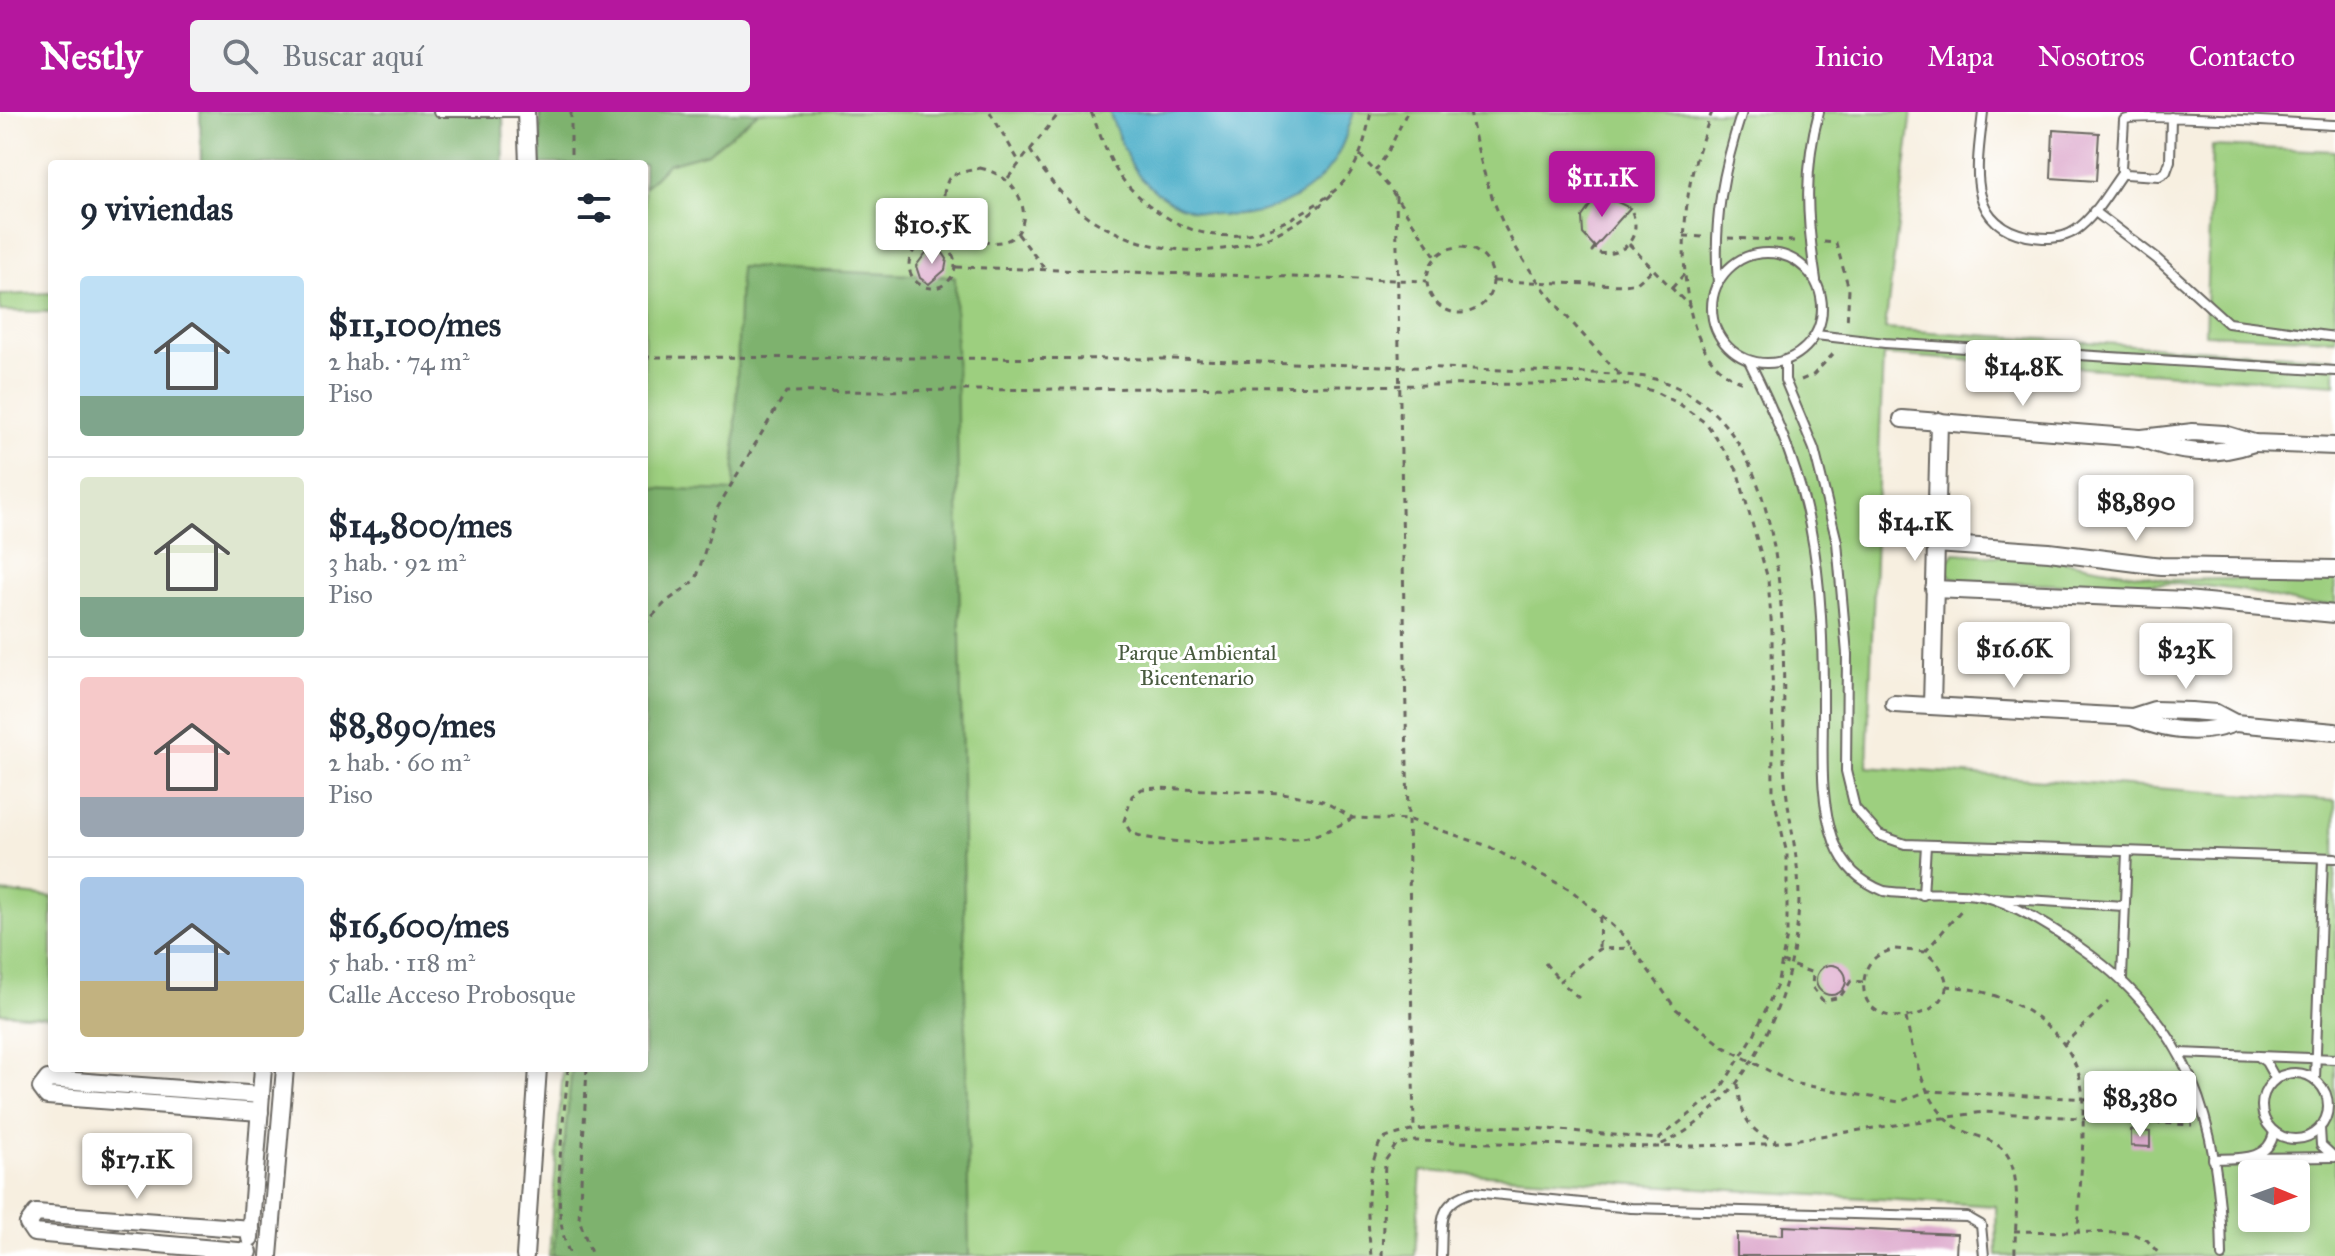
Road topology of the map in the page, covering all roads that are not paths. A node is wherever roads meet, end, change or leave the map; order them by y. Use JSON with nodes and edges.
{"nodes":[{"id":1,"x":438,"y":112,"type":"edge"},
{"id":2,"x":526,"y":112,"type":"edge"},
{"id":3,"x":1742,"y":112,"type":"edge"},
{"id":4,"x":1819,"y":112,"type":"edge"},
{"id":5,"x":1983,"y":112,"type":"edge"},
{"id":6,"x":2171,"y":117,"type":"junction"},
{"id":7,"x":2335,"y":125,"type":"edge"},
{"id":8,"x":528,"y":160,"type":"edge"},
{"id":9,"x":2123,"y":172,"type":"junction"},
{"id":10,"x":2094,"y":211,"type":"junction"},
{"id":11,"x":1816,"y":281,"type":"junction"},
{"id":12,"x":1718,"y":283,"type":"junction"},
{"id":13,"x":1816,"y":335,"type":"junction"},
{"id":14,"x":2335,"y":337,"type":"edge"},
{"id":15,"x":1749,"y":361,"type":"junction"},
{"id":16,"x":1785,"y":361,"type":"junction"},
{"id":17,"x":2335,"y":371,"type":"edge"},
{"id":18,"x":1902,"y":419,"type":"dead end"},
{"id":19,"x":1939,"y":421,"type":"junction"},
{"id":20,"x":2335,"y":446,"type":"edge"},
{"id":21,"x":1936,"y":544,"type":"junction"},
{"id":22,"x":2335,"y":569,"type":"edge"},
{"id":23,"x":1934,"y":589,"type":"junction"},
{"id":24,"x":2335,"y":614,"type":"edge"},
{"id":25,"x":1894,"y":704,"type":"dead end"},
{"id":26,"x":1932,"y":706,"type":"junction"},
{"id":27,"x":2335,"y":732,"type":"edge"},
{"id":28,"x":1926,"y":845,"type":"junction"},
{"id":29,"x":2127,"y":852,"type":"junction"},
{"id":30,"x":2323,"y":858,"type":"junction"},
{"id":31,"x":2335,"y":858,"type":"edge"},
{"id":32,"x":1923,"y":895,"type":"junction"},
{"id":33,"x":1991,"y":897,"type":"junction"},
{"id":34,"x":2124,"y":906,"type":"junction"},
{"id":35,"x":2122,"y":978,"type":"junction"},
{"id":36,"x":2179,"y":1053,"type":"junction"},
{"id":37,"x":2257,"y":1056,"type":"junction"},
{"id":38,"x":2318,"y":1058,"type":"junction"},
{"id":39,"x":2335,"y":1059,"type":"edge"},
{"id":40,"x":263,"y":1072,"type":"edge"},
{"id":41,"x":285,"y":1072,"type":"edge"},
{"id":42,"x":538,"y":1072,"type":"edge"},
{"id":43,"x":2275,"y":1078,"type":"junction"},
{"id":44,"x":2315,"y":1079,"type":"junction"},
{"id":45,"x":2331,"y":1096,"type":"edge"},
{"id":46,"x":261,"y":1103,"type":"junction"},
{"id":47,"x":2335,"y":1120,"type":"edge"},
{"id":48,"x":2322,"y":1124,"type":"junction"},
{"id":49,"x":2274,"y":1132,"type":"junction"},
{"id":50,"x":2334,"y":1157,"type":"edge"},
{"id":51,"x":2246,"y":1158,"type":"junction"},
{"id":52,"x":2213,"y":1159,"type":"junction"},
{"id":53,"x":256,"y":1172,"type":"junction"},
{"id":54,"x":276,"y":1176,"type":"junction"},
{"id":55,"x":251,"y":1229,"type":"junction"},
{"id":56,"x":249,"y":1254,"type":"edge"},
{"id":57,"x":269,"y":1256,"type":"edge"},
{"id":58,"x":525,"y":1256,"type":"edge"},
{"id":59,"x":1441,"y":1256,"type":"edge"},
{"id":60,"x":1984,"y":1256,"type":"edge"},
{"id":61,"x":2222,"y":1256,"type":"edge"}],
"edges":[{"from":1,"to":2,"type":"lane"},
{"from":2,"to":8,"type":"street"},
{"from":3,"to":12,"type":"lane"},
{"from":4,"to":11,"type":"lane"},
{"from":5,"to":10,"type":"lane"},
{"from":6,"to":7,"type":"lane"},
{"from":6,"to":9,"type":"lane"},
{"from":6,"to":9,"type":"lane"},
{"from":9,"to":10,"type":"lane"},
{"from":10,"to":14,"type":"lane"},
{"from":11,"to":12,"type":"lane"},
{"from":11,"to":13,"type":"lane"},
{"from":12,"to":15,"type":"lane"},
{"from":13,"to":16,"type":"lane"},
{"from":13,"to":17,"type":"lane"},
{"from":15,"to":16,"type":"lane"},
{"from":15,"to":32,"type":"lane"},
{"from":16,"to":28,"type":"lane"},
{"from":18,"to":19,"type":"street"},
{"from":19,"to":20,"type":"street"},
{"from":19,"to":21,"type":"street"},
{"from":21,"to":22,"type":"street"},
{"from":21,"to":23,"type":"street"},
{"from":23,"to":24,"type":"street"},
{"from":23,"to":26,"type":"street"},
{"from":25,"to":26,"type":"street"},
{"from":26,"to":27,"type":"street"},
{"from":28,"to":29,"type":"lane"},
{"from":28,"to":32,"type":"lane"},
{"from":29,"to":30,"type":"lane"},
{"from":29,"to":34,"type":"lane"},
{"from":30,"to":31,"type":"lane"},
{"from":30,"to":38,"type":"lane"},
{"from":32,"to":33,"type":"lane"},
{"from":33,"to":34,"type":"lane"},
{"from":33,"to":35,"type":"lane"},
{"from":34,"to":35,"type":"lane"},
{"from":35,"to":36,"type":"lane"},
{"from":36,"to":37,"type":"lane"},
{"from":36,"to":52,"type":"lane"},
{"from":37,"to":38,"type":"lane"},
{"from":37,"to":43,"type":"lane"},
{"from":38,"to":39,"type":"lane"},
{"from":38,"to":44,"type":"lane"},
{"from":40,"to":46,"type":"street"},
{"from":41,"to":54,"type":"street"},
{"from":42,"to":58,"type":"street"},
{"from":43,"to":44,"type":"lane"},
{"from":43,"to":49,"type":"lane"},
{"from":44,"to":45,"type":"lane"},
{"from":45,"to":48,"type":"lane"},
{"from":46,"to":46,"type":"street"},
{"from":46,"to":53,"type":"street"},
{"from":47,"to":48,"type":"lane"},
{"from":48,"to":49,"type":"lane"},
{"from":48,"to":50,"type":"lane"},
{"from":49,"to":51,"type":"lane"},
{"from":50,"to":51,"type":"lane"},
{"from":51,"to":52,"type":"lane"},
{"from":52,"to":61,"type":"lane"},
{"from":53,"to":54,"type":"street"},
{"from":53,"to":55,"type":"street"},
{"from":54,"to":57,"type":"street"},
{"from":55,"to":56,"type":"street"},
{"from":55,"to":56,"type":"street"},
{"from":59,"to":60,"type":"lane"}]}
